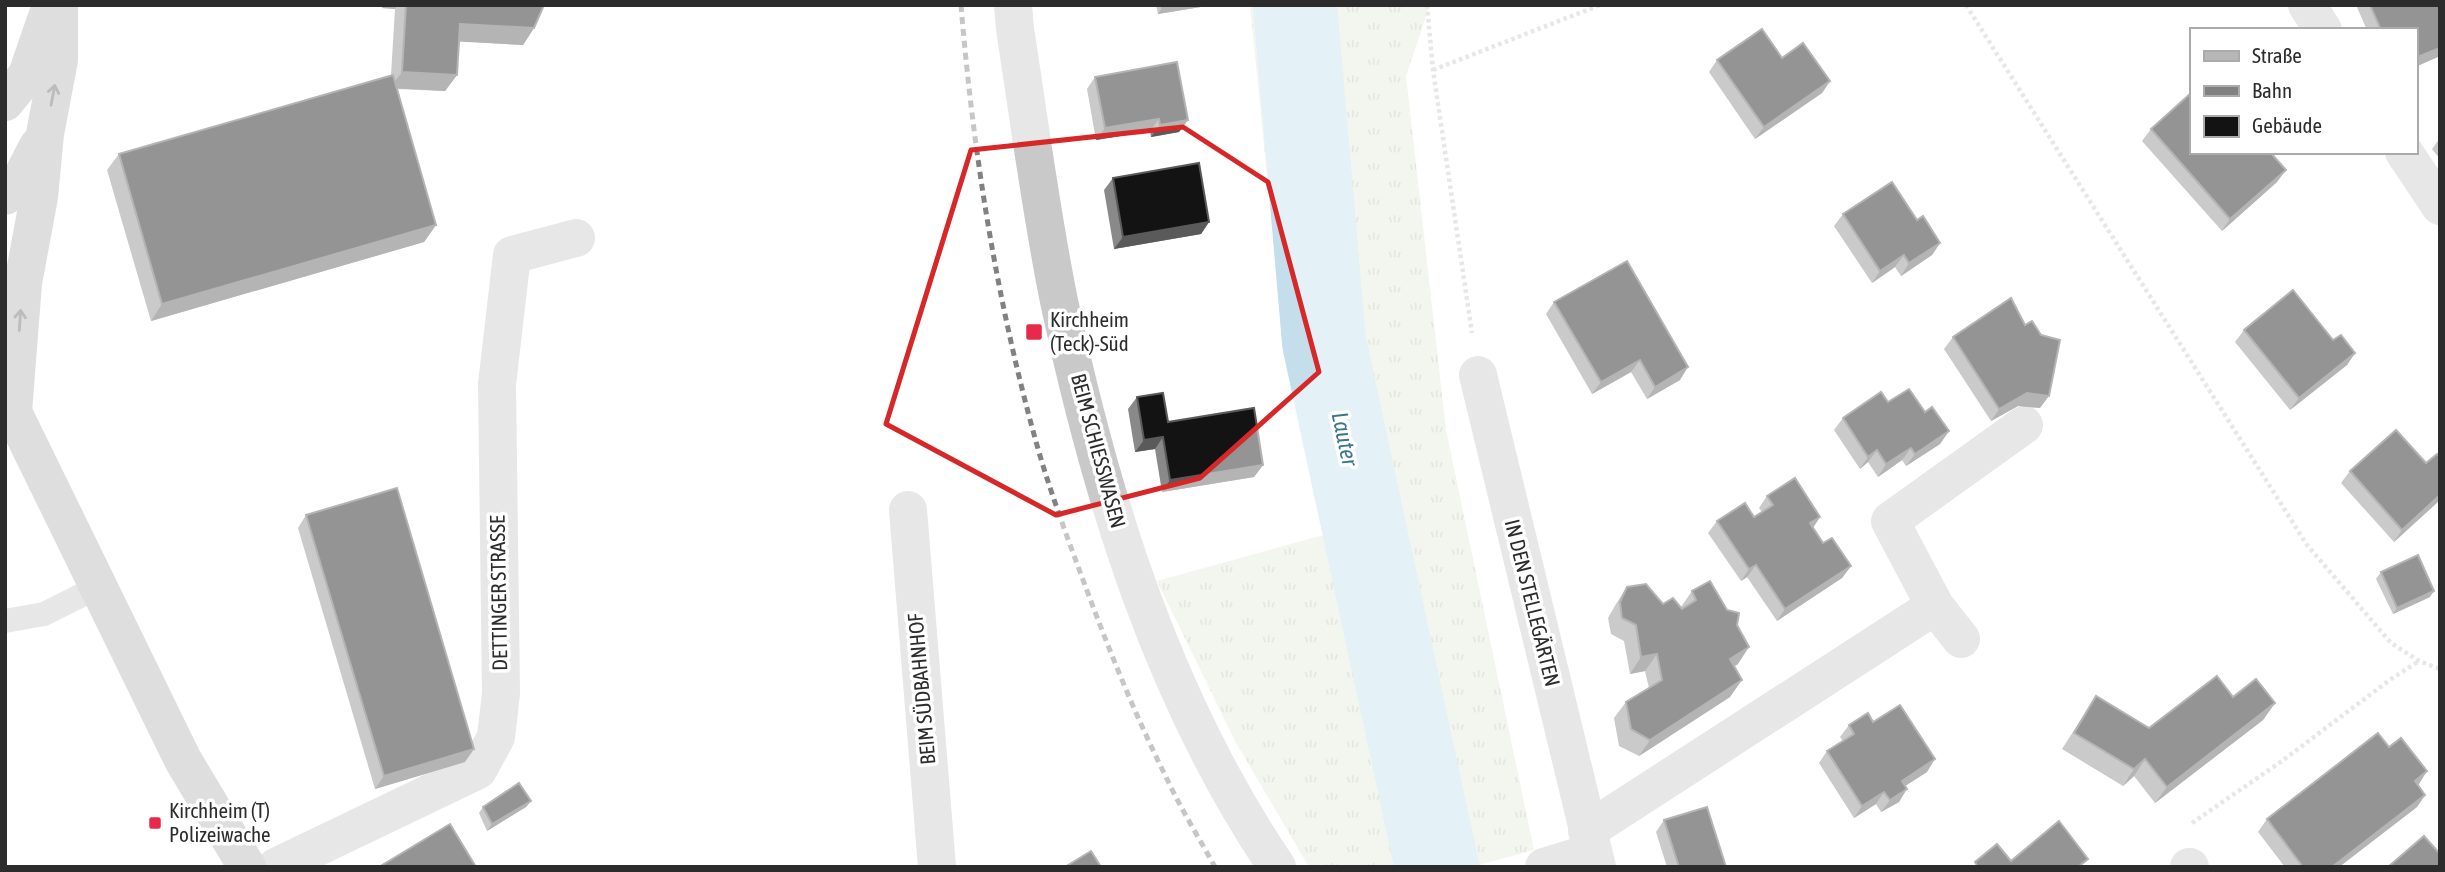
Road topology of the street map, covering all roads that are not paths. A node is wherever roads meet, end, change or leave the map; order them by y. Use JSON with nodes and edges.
{"nodes":[{"id":1,"x":51,"y":5,"type":"edge"},
{"id":2,"x":59,"y":5,"type":"edge"},
{"id":3,"x":1013,"y":5,"type":"edge"},
{"id":4,"x":2306,"y":5,"type":"edge"},
{"id":5,"x":2322,"y":28,"type":"edge"},
{"id":6,"x":5,"y":102,"type":"edge"},
{"id":7,"x":45,"y":134,"type":"junction"},
{"id":8,"x":2405,"y":154,"type":"edge"},
{"id":9,"x":5,"y":196,"type":"edge"},
{"id":10,"x":2440,"y":206,"type":"edge"},
{"id":11,"x":576,"y":238,"type":"dead end"},
{"id":12,"x":1478,"y":375,"type":"road end"},
{"id":13,"x":9,"y":407,"type":"edge"},
{"id":14,"x":2024,"y":425,"type":"dead end"},
{"id":15,"x":908,"y":510,"type":"dead end"},
{"id":16,"x":98,"y":587,"type":"junction"},
{"id":17,"x":1935,"y":606,"type":"junction"},
{"id":18,"x":5,"y":621,"type":"edge"},
{"id":19,"x":1962,"y":639,"type":"dead end"},
{"id":20,"x":1592,"y":850,"type":"edge"},
{"id":21,"x":247,"y":867,"type":"edge"},
{"id":22,"x":276,"y":867,"type":"edge"},
{"id":23,"x":937,"y":867,"type":"edge"},
{"id":24,"x":1277,"y":867,"type":"edge"},
{"id":25,"x":1544,"y":867,"type":"edge"}],
"edges":[{"from":1,"to":6,"type":"street"},
{"from":7,"to":2,"type":"street","one_way":true},
{"from":3,"to":24,"type":"street","name":"BEIM SCHIESSWASEN"},
{"from":4,"to":5,"type":"street"},
{"from":7,"to":9,"type":"street"},
{"from":13,"to":7,"type":"street","one_way":true},
{"from":8,"to":10,"type":"street"},
{"from":11,"to":22,"type":"street","name":"DETTINGER STRASSE"},
{"from":12,"to":20,"type":"street","name":"IN DEN STELLEGÄRTEN"},
{"from":13,"to":16,"type":"street"},
{"from":14,"to":17,"type":"street"},
{"from":15,"to":23,"type":"street","name":"BEIM SÜDBAHNHOF"},
{"from":16,"to":18,"type":"lane"},
{"from":16,"to":21,"type":"street"},
{"from":17,"to":19,"type":"street"},
{"from":17,"to":20,"type":"street"},
{"from":20,"to":25,"type":"street"}]}
